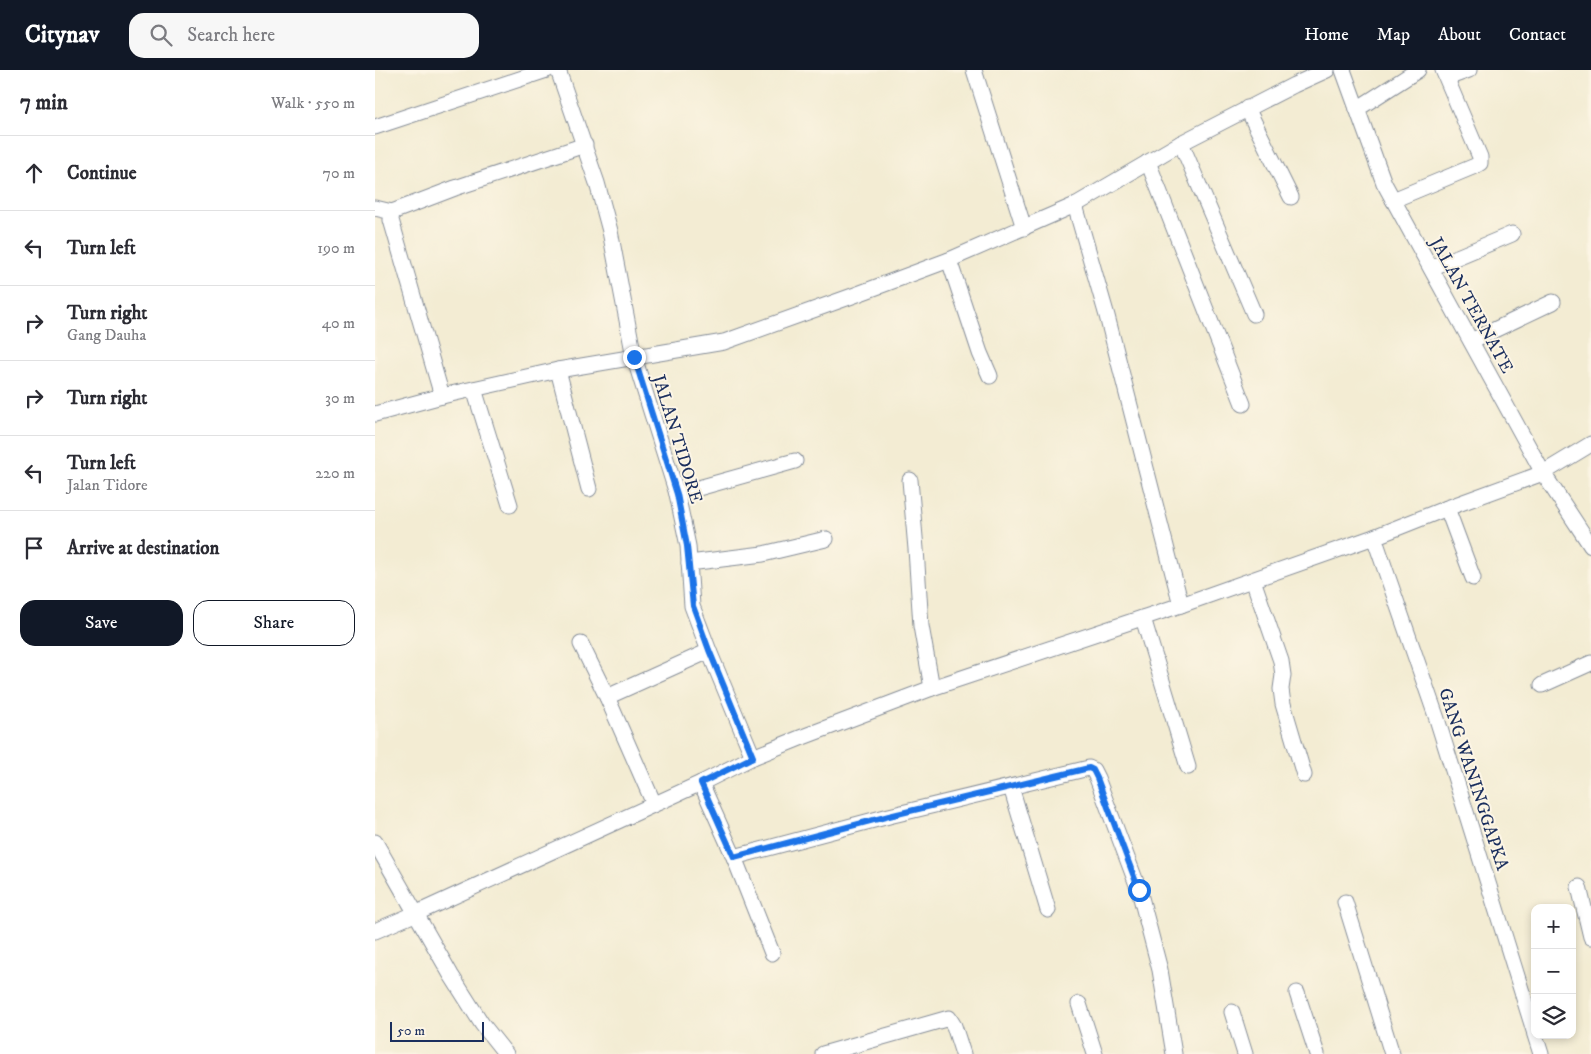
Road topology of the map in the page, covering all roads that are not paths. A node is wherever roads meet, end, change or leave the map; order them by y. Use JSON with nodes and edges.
{"nodes":[{"id":1,"x":547,"y":70,"type":"edge"},
{"id":2,"x":558,"y":70,"type":"edge"},
{"id":3,"x":974,"y":70,"type":"edge"},
{"id":4,"x":1327,"y":70,"type":"edge"},
{"id":5,"x":1343,"y":70,"type":"edge"},
{"id":6,"x":1418,"y":70,"type":"edge"},
{"id":7,"x":1469,"y":70,"type":"edge"},
{"id":8,"x":1445,"y":74,"type":"edge"},
{"id":9,"x":1247,"y":108,"type":"junction"},
{"id":10,"x":1357,"y":109,"type":"junction"},
{"id":11,"x":375,"y":127,"type":"edge"},
{"id":12,"x":1181,"y":143,"type":"junction"},
{"id":13,"x":585,"y":145,"type":"junction"},
{"id":14,"x":1148,"y":162,"type":"junction"},
{"id":15,"x":1291,"y":197,"type":"dead end"},
{"id":16,"x":1393,"y":200,"type":"junction"},
{"id":17,"x":1075,"y":205,"type":"junction"},
{"id":18,"x":375,"y":208,"type":"edge"},
{"id":19,"x":392,"y":212,"type":"junction"},
{"id":20,"x":1024,"y":228,"type":"junction"},
{"id":21,"x":1511,"y":234,"type":"dead end"},
{"id":22,"x":949,"y":260,"type":"junction"},
{"id":23,"x":1431,"y":268,"type":"junction"},
{"id":24,"x":1553,"y":302,"type":"dead end"},
{"id":25,"x":1253,"y":314,"type":"dead end"},
{"id":26,"x":1471,"y":341,"type":"junction"},
{"id":27,"x":634,"y":357,"type":"junction"},
{"id":28,"x":558,"y":370,"type":"junction"},
{"id":29,"x":990,"y":376,"type":"dead end"},
{"id":30,"x":474,"y":389,"type":"junction"},
{"id":31,"x":442,"y":396,"type":"junction"},
{"id":32,"x":1243,"y":404,"type":"dead end"},
{"id":33,"x":375,"y":414,"type":"edge"},
{"id":34,"x":1591,"y":444,"type":"edge"},
{"id":35,"x":795,"y":461,"type":"dead end"},
{"id":36,"x":1543,"y":473,"type":"junction"},
{"id":37,"x":909,"y":480,"type":"dead end"},
{"id":38,"x":589,"y":489,"type":"dead end"},
{"id":39,"x":677,"y":494,"type":"junction"},
{"id":40,"x":510,"y":504,"type":"dead end"},
{"id":41,"x":1447,"y":508,"type":"junction"},
{"id":42,"x":1374,"y":537,"type":"junction"},
{"id":43,"x":826,"y":539,"type":"dead end"},
{"id":44,"x":1591,"y":546,"type":"edge"},
{"id":45,"x":689,"y":563,"type":"junction"},
{"id":46,"x":1473,"y":578,"type":"dead end"},
{"id":47,"x":1253,"y":580,"type":"junction"},
{"id":48,"x":1181,"y":605,"type":"junction"},
{"id":49,"x":1143,"y":618,"type":"junction"},
{"id":50,"x":581,"y":644,"type":"dead end"},
{"id":51,"x":709,"y":650,"type":"junction"},
{"id":52,"x":1591,"y":663,"type":"edge"},
{"id":53,"x":1541,"y":685,"type":"dead end"},
{"id":54,"x":932,"y":688,"type":"junction"},
{"id":55,"x":607,"y":697,"type":"junction"},
{"id":56,"x":753,"y":757,"type":"junction"},
{"id":57,"x":1188,"y":767,"type":"dead end"},
{"id":58,"x":1303,"y":775,"type":"dead end"},
{"id":59,"x":701,"y":783,"type":"junction"},
{"id":60,"x":1011,"y":787,"type":"junction"},
{"id":61,"x":654,"y":804,"type":"junction"},
{"id":62,"x":375,"y":842,"type":"edge"},
{"id":63,"x":734,"y":857,"type":"junction"},
{"id":64,"x":1579,"y":887,"type":"dead end"},
{"id":65,"x":1345,"y":902,"type":"dead end"},
{"id":66,"x":1048,"y":910,"type":"dead end"},
{"id":67,"x":417,"y":914,"type":"junction"},
{"id":68,"x":375,"y":931,"type":"edge"},
{"id":69,"x":1591,"y":937,"type":"edge"},
{"id":70,"x":772,"y":953,"type":"dead end"},
{"id":71,"x":1297,"y":993,"type":"dead end"},
{"id":72,"x":1079,"y":1004,"type":"dead end"},
{"id":73,"x":1232,"y":1012,"type":"dead end"},
{"id":74,"x":1531,"y":1021,"type":"edge"},
{"id":75,"x":1536,"y":1039,"type":"edge"},
{"id":76,"x":506,"y":1054,"type":"edge"},
{"id":77,"x":823,"y":1054,"type":"edge"},
{"id":78,"x":963,"y":1054,"type":"edge"},
{"id":79,"x":1095,"y":1054,"type":"edge"},
{"id":80,"x":1174,"y":1054,"type":"edge"},
{"id":81,"x":1245,"y":1054,"type":"edge"},
{"id":82,"x":1317,"y":1054,"type":"edge"},
{"id":83,"x":1392,"y":1054,"type":"edge"},
{"id":84,"x":1541,"y":1054,"type":"edge"}],
"edges":[{"from":1,"to":11,"type":"street"},
{"from":2,"to":13,"type":"street","name":"JALAN TIDORE"},
{"from":3,"to":20,"type":"street"},
{"from":4,"to":9,"type":"street"},
{"from":5,"to":10,"type":"street","name":"JALAN TERNATE"},
{"from":6,"to":10,"type":"street"},
{"from":7,"to":8,"type":"street"},
{"from":8,"to":16,"type":"street"},
{"from":9,"to":12,"type":"street"},
{"from":9,"to":15,"type":"street"},
{"from":10,"to":16,"type":"street","name":"JALAN TERNATE"},
{"from":12,"to":14,"type":"street"},
{"from":12,"to":25,"type":"street"},
{"from":13,"to":19,"type":"street"},
{"from":13,"to":27,"type":"street","name":"JALAN TIDORE"},
{"from":14,"to":17,"type":"street"},
{"from":14,"to":32,"type":"street"},
{"from":16,"to":23,"type":"street","name":"JALAN TERNATE"},
{"from":17,"to":20,"type":"street"},
{"from":17,"to":48,"type":"street"},
{"from":18,"to":19,"type":"street"},
{"from":19,"to":31,"type":"street"},
{"from":20,"to":22,"type":"street"},
{"from":21,"to":23,"type":"street"},
{"from":22,"to":27,"type":"street"},
{"from":22,"to":29,"type":"street"},
{"from":23,"to":26,"type":"street","name":"JALAN TERNATE"},
{"from":24,"to":26,"type":"street"},
{"from":26,"to":36,"type":"street","name":"JALAN TERNATE"},
{"from":27,"to":28,"type":"street"},
{"from":27,"to":39,"type":"street","name":"JALAN TIDORE"},
{"from":28,"to":30,"type":"street"},
{"from":28,"to":38,"type":"street"},
{"from":30,"to":31,"type":"street"},
{"from":30,"to":40,"type":"street"},
{"from":31,"to":33,"type":"street"},
{"from":34,"to":36,"type":"street"},
{"from":35,"to":39,"type":"street"},
{"from":36,"to":41,"type":"street"},
{"from":36,"to":44,"type":"street","name":"JALAN TERNATE"},
{"from":37,"to":54,"type":"street"},
{"from":39,"to":45,"type":"street","name":"JALAN TIDORE"},
{"from":41,"to":42,"type":"street"},
{"from":41,"to":46,"type":"street"},
{"from":42,"to":47,"type":"street"},
{"from":42,"to":74,"type":"street","name":"GANG WANINGGAPKA"},
{"from":43,"to":45,"type":"street"},
{"from":45,"to":51,"type":"street","name":"JALAN TIDORE"},
{"from":47,"to":48,"type":"street"},
{"from":47,"to":58,"type":"street"},
{"from":48,"to":49,"type":"street"},
{"from":49,"to":54,"type":"street"},
{"from":49,"to":57,"type":"street"},
{"from":50,"to":55,"type":"street"},
{"from":51,"to":55,"type":"street"},
{"from":51,"to":56,"type":"street","name":"JALAN TIDORE"},
{"from":52,"to":53,"type":"street"},
{"from":54,"to":56,"type":"street"},
{"from":55,"to":61,"type":"street"},
{"from":56,"to":59,"type":"street"},
{"from":59,"to":61,"type":"street"},
{"from":59,"to":63,"type":"street"},
{"from":60,"to":63,"type":"street"},
{"from":60,"to":66,"type":"street"},
{"from":60,"to":80,"type":"street"},
{"from":61,"to":67,"type":"street"},
{"from":62,"to":67,"type":"street"},
{"from":63,"to":70,"type":"street"},
{"from":64,"to":69,"type":"street"},
{"from":65,"to":83,"type":"street"},
{"from":67,"to":68,"type":"street"},
{"from":67,"to":76,"type":"street"},
{"from":71,"to":82,"type":"street"},
{"from":72,"to":79,"type":"street"},
{"from":73,"to":81,"type":"street"},
{"from":75,"to":84,"type":"street","name":"GANG WANINGGAPKA"},
{"from":77,"to":78,"type":"street"}]}
